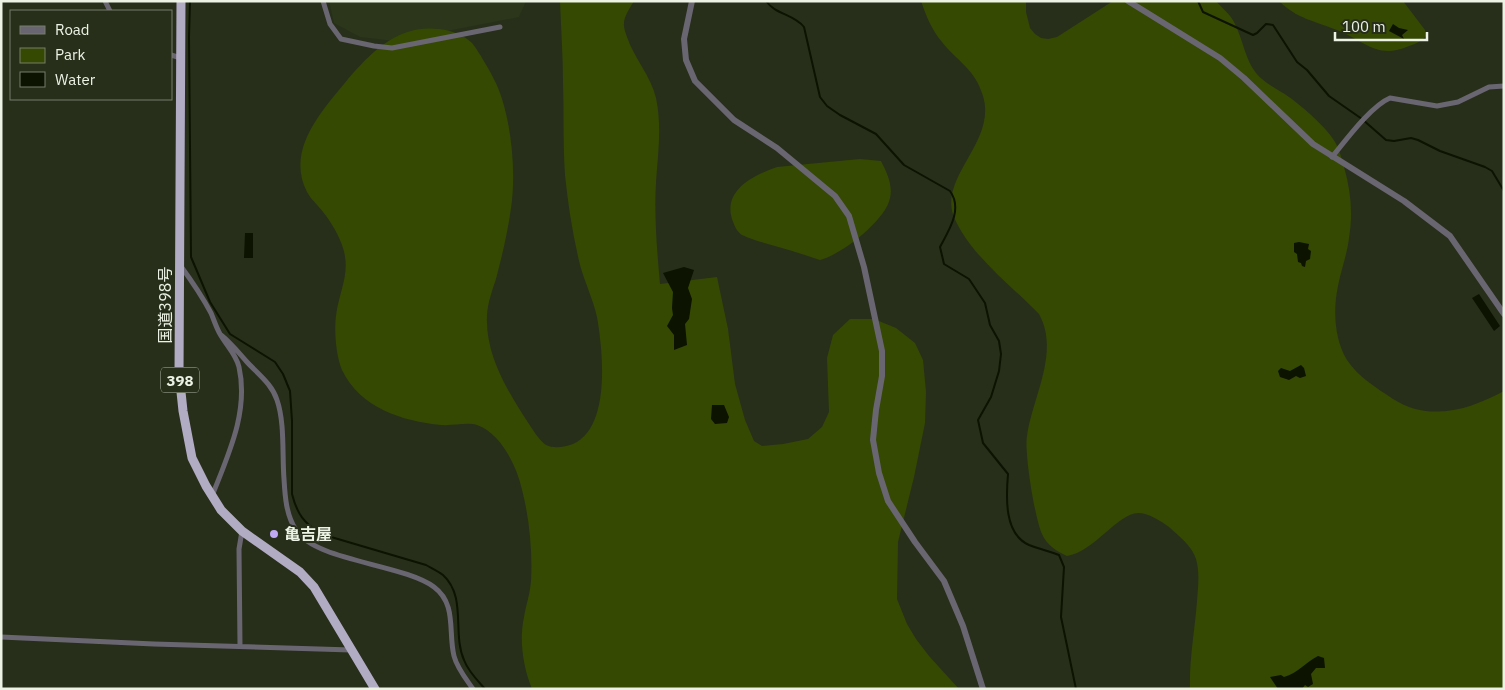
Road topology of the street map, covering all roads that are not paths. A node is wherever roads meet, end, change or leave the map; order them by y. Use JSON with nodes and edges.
{"nodes":[{"id":1,"x":180,"y":1,"type":"edge"},
{"id":2,"x":323,"y":1,"type":"edge"},
{"id":3,"x":692,"y":1,"type":"edge"},
{"id":4,"x":1128,"y":1,"type":"edge"},
{"id":5,"x":500,"y":27,"type":"dead end"},
{"id":6,"x":172,"y":55,"type":"edge"},
{"id":7,"x":181,"y":58,"type":"junction"},
{"id":8,"x":1504,"y":86,"type":"edge"},
{"id":9,"x":1332,"y":156,"type":"junction"},
{"id":10,"x":180,"y":264,"type":"junction"},
{"id":11,"x":1504,"y":314,"type":"edge"},
{"id":12,"x":220,"y":335,"type":"junction"},
{"id":13,"x":212,"y":496,"type":"junction"},
{"id":14,"x":242,"y":531,"type":"junction"},
{"id":15,"x":1,"y":637,"type":"edge"},
{"id":16,"x":240,"y":646,"type":"junction"},
{"id":17,"x":351,"y":650,"type":"junction"},
{"id":18,"x":375,"y":689,"type":"edge"},
{"id":19,"x":473,"y":689,"type":"edge"},
{"id":20,"x":983,"y":689,"type":"edge"}],
"edges":[{"from":1,"to":7,"type":"highway","name":"国道398号","number":"398"},
{"from":2,"to":5,"type":"street"},
{"from":3,"to":20,"type":"street"},
{"from":4,"to":9,"type":"street"},
{"from":6,"to":7,"type":"street"},
{"from":7,"to":10,"type":"highway","name":"国道398号","number":"398"},
{"from":8,"to":9,"type":"street"},
{"from":9,"to":11,"type":"street"},
{"from":10,"to":12,"type":"street"},
{"from":10,"to":13,"type":"highway","name":"国道398号","number":"398"},
{"from":12,"to":13,"type":"street"},
{"from":12,"to":19,"type":"street"},
{"from":13,"to":14,"type":"highway","name":"国道398号","number":"398"},
{"from":14,"to":16,"type":"street"},
{"from":14,"to":17,"type":"highway","name":"国道398号","number":"398"},
{"from":15,"to":16,"type":"street"},
{"from":16,"to":17,"type":"street"},
{"from":17,"to":18,"type":"highway","name":"国道398号","number":"398"}]}
